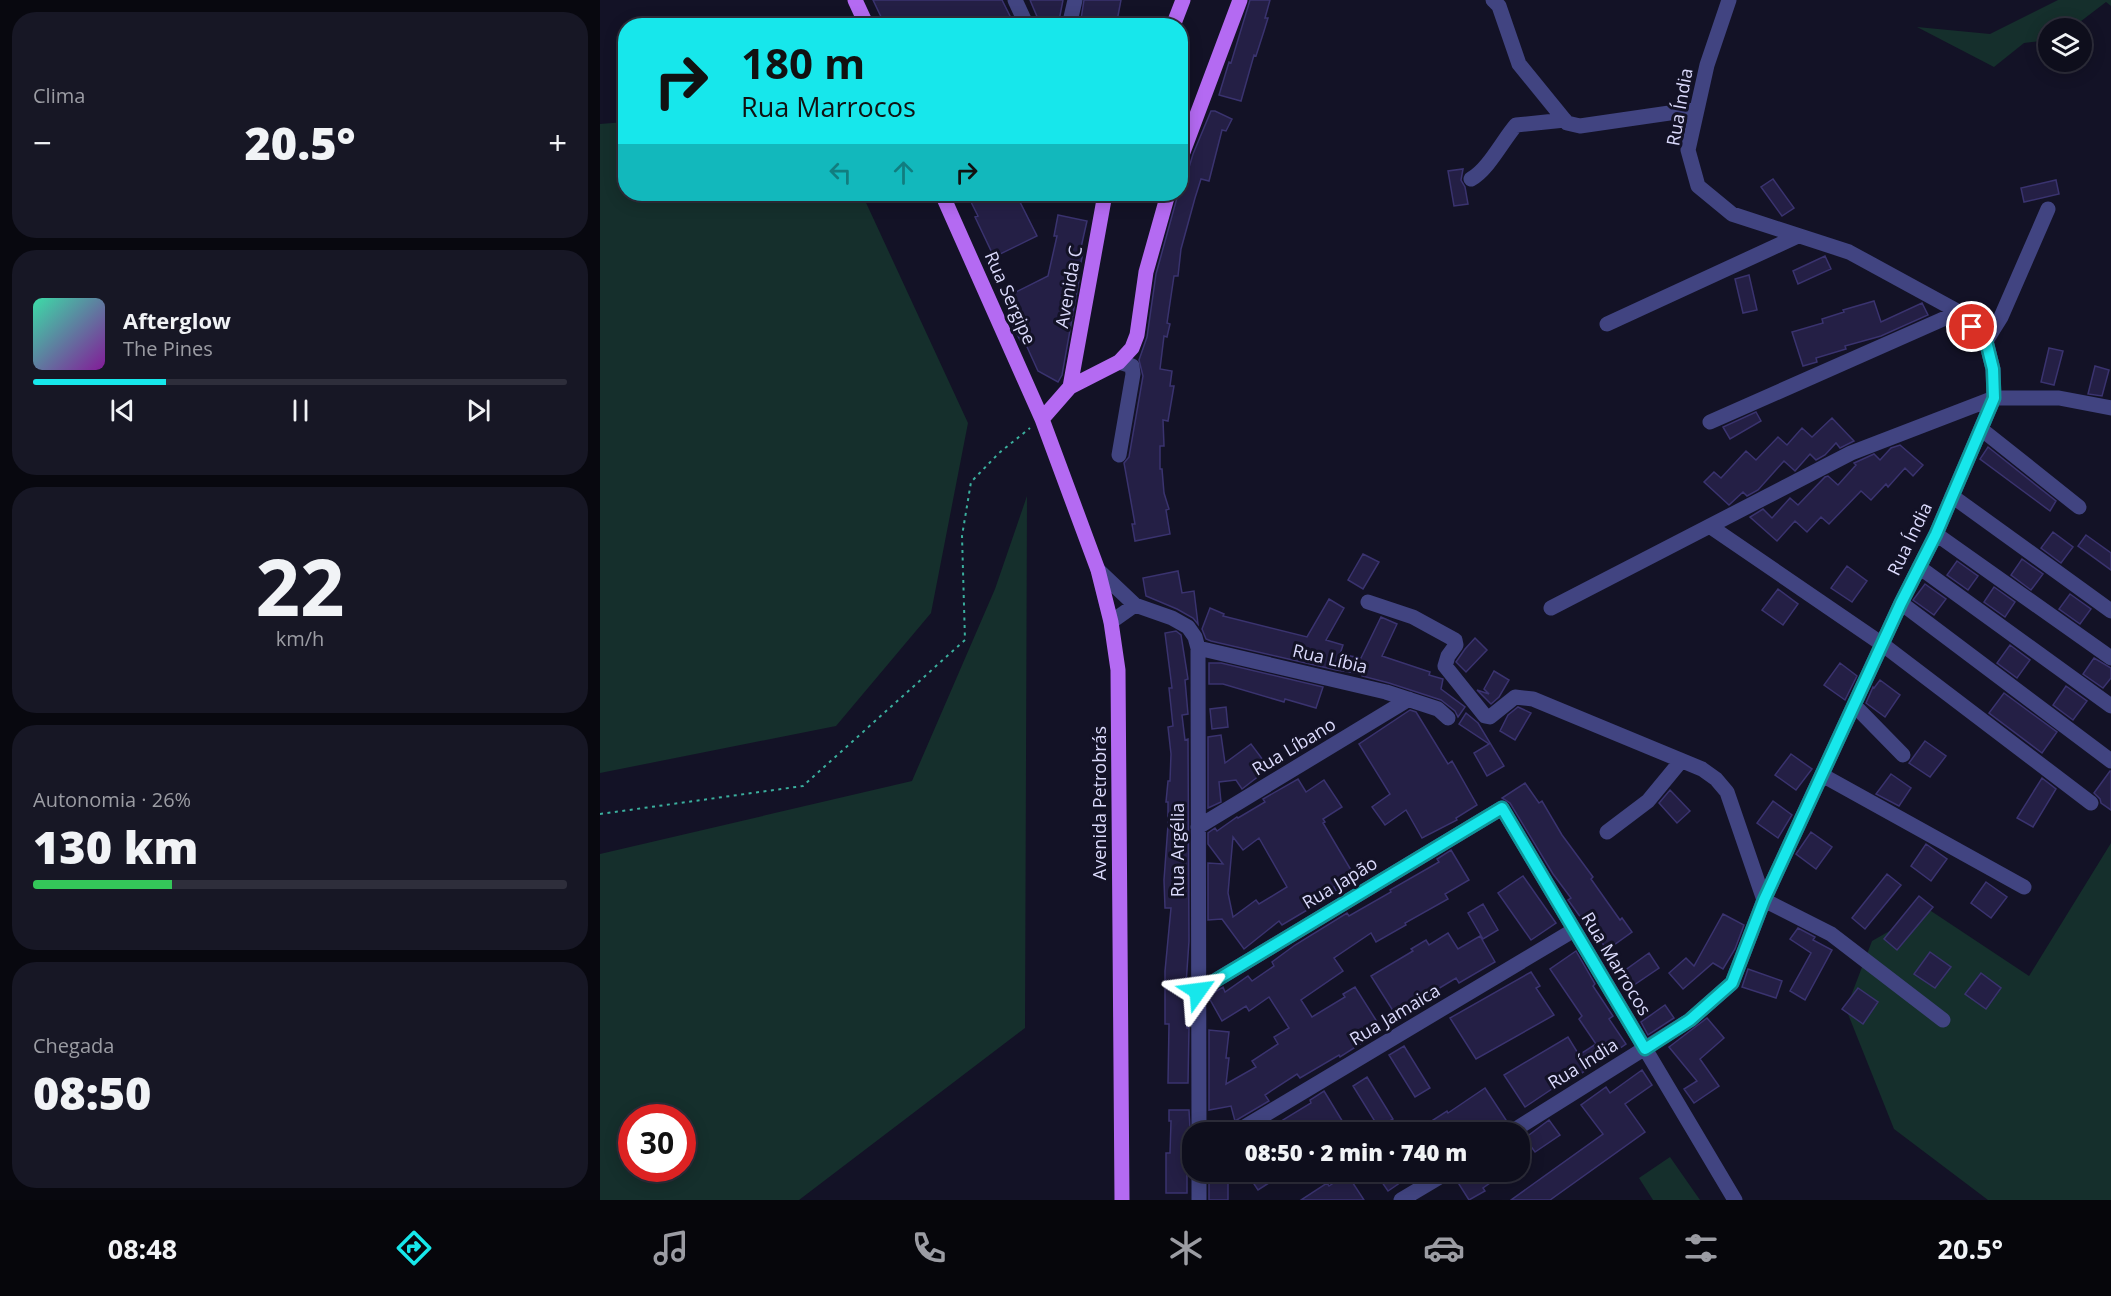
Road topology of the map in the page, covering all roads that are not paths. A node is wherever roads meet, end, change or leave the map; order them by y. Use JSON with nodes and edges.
{"nodes":[{"id":1,"x":855,"y":0,"type":"edge"},
{"id":2,"x":1015,"y":0,"type":"edge"},
{"id":3,"x":1075,"y":0,"type":"edge"},
{"id":4,"x":1183,"y":0,"type":"edge"},
{"id":5,"x":1240,"y":0,"type":"edge"},
{"id":6,"x":1493,"y":0,"type":"edge"},
{"id":7,"x":1729,"y":0,"type":"edge"},
{"id":8,"x":863,"y":18,"type":"edge"},
{"id":9,"x":1024,"y":18,"type":"edge"},
{"id":10,"x":1071,"y":18,"type":"edge"},
{"id":11,"x":1176,"y":18,"type":"edge"},
{"id":12,"x":1697,"y":109,"type":"junction"},
{"id":13,"x":1565,"y":120,"type":"junction"},
{"id":14,"x":1188,"y":138,"type":"edge"},
{"id":15,"x":1471,"y":179,"type":"dead end"},
{"id":16,"x":945,"y":201,"type":"edge"},
{"id":17,"x":1104,"y":201,"type":"edge"},
{"id":18,"x":1166,"y":201,"type":"edge"},
{"id":19,"x":2048,"y":209,"type":"dead end"},
{"id":20,"x":1798,"y":236,"type":"junction"},
{"id":21,"x":1959,"y":312,"type":"junction"},
{"id":22,"x":1607,"y":324,"type":"dead end"},
{"id":23,"x":1986,"y":341,"type":"junction"},
{"id":24,"x":1119,"y":362,"type":"junction"},
{"id":25,"x":1070,"y":387,"type":"junction"},
{"id":26,"x":1994,"y":398,"type":"junction"},
{"id":27,"x":2111,"y":408,"type":"edge"},
{"id":28,"x":1042,"y":419,"type":"junction"},
{"id":29,"x":1710,"y":422,"type":"dead end"},
{"id":30,"x":1981,"y":429,"type":"junction"},
{"id":31,"x":1119,"y":454,"type":"dead end"},
{"id":32,"x":1952,"y":496,"type":"junction"},
{"id":33,"x":2079,"y":507,"type":"dead end"},
{"id":34,"x":1711,"y":527,"type":"junction"},
{"id":35,"x":1936,"y":534,"type":"junction"},
{"id":36,"x":1919,"y":567,"type":"junction"},
{"id":37,"x":1098,"y":570,"type":"junction"},
{"id":38,"x":1368,"y":602,"type":"dead end"},
{"id":39,"x":1901,"y":603,"type":"junction"},
{"id":40,"x":1135,"y":605,"type":"junction"},
{"id":41,"x":1551,"y":608,"type":"dead end"},
{"id":42,"x":2111,"y":611,"type":"edge"},
{"id":43,"x":1111,"y":622,"type":"junction"},
{"id":44,"x":1882,"y":644,"type":"junction"},
{"id":45,"x":1198,"y":648,"type":"junction"},
{"id":46,"x":2111,"y":657,"type":"edge"},
{"id":47,"x":1409,"y":699,"type":"junction"},
{"id":48,"x":1854,"y":705,"type":"junction"},
{"id":49,"x":2111,"y":706,"type":"edge"},
{"id":50,"x":1448,"y":718,"type":"dead end"},
{"id":51,"x":1903,"y":755,"type":"dead end"},
{"id":52,"x":2111,"y":760,"type":"edge"},
{"id":53,"x":1681,"y":761,"type":"junction"},
{"id":54,"x":1822,"y":775,"type":"junction"},
{"id":55,"x":2091,"y":803,"type":"dead end"},
{"id":56,"x":1502,"y":808,"type":"joint"},
{"id":57,"x":1198,"y":827,"type":"junction"},
{"id":58,"x":1607,"y":832,"type":"dead end"},
{"id":59,"x":2024,"y":887,"type":"dead end"},
{"id":60,"x":1764,"y":900,"type":"junction"},
{"id":61,"x":1574,"y":930,"type":"junction"},
{"id":62,"x":1198,"y":991,"type":"junction"},
{"id":63,"x":1943,"y":1020,"type":"dead end"},
{"id":64,"x":1645,"y":1049,"type":"junction"},
{"id":65,"x":1199,"y":1122,"type":"edge"},
{"id":66,"x":1253,"y":1122,"type":"edge"},
{"id":67,"x":1527,"y":1122,"type":"edge"},
{"id":68,"x":1199,"y":1182,"type":"edge"},
{"id":69,"x":1431,"y":1182,"type":"edge"},
{"id":70,"x":1122,"y":1200,"type":"edge"},
{"id":71,"x":1199,"y":1200,"type":"edge"},
{"id":72,"x":1401,"y":1200,"type":"edge"},
{"id":73,"x":1735,"y":1200,"type":"edge"}],
"edges":[{"from":1,"to":8,"type":"main road"},
{"from":2,"to":9,"type":"street"},
{"from":3,"to":10,"type":"street"},
{"from":4,"to":11,"type":"main road"},
{"from":5,"to":14,"type":"main road"},
{"from":6,"to":13,"type":"street"},
{"from":7,"to":12,"type":"street","name":"Rua Índia"},
{"from":12,"to":13,"type":"street"},
{"from":12,"to":20,"type":"street","name":"Rua Índia"},
{"from":13,"to":15,"type":"street"},
{"from":16,"to":28,"type":"main road","name":"Rua Sergipe"},
{"from":17,"to":25,"type":"main road","name":"Avenida C"},
{"from":18,"to":24,"type":"main road"},
{"from":19,"to":23,"type":"street"},
{"from":20,"to":21,"type":"street","name":"Rua Índia"},
{"from":20,"to":22,"type":"street"},
{"from":21,"to":23,"type":"street","name":"Rua Índia"},
{"from":21,"to":29,"type":"street"},
{"from":23,"to":26,"type":"street","name":"Rua Índia"},
{"from":24,"to":25,"type":"main road"},
{"from":24,"to":31,"type":"street"},
{"from":25,"to":28,"type":"main road"},
{"from":26,"to":27,"type":"street"},
{"from":26,"to":30,"type":"street","name":"Rua Índia"},
{"from":26,"to":34,"type":"street"},
{"from":28,"to":37,"type":"main road","name":"Avenida Petrobrás"},
{"from":30,"to":32,"type":"street","name":"Rua Índia"},
{"from":30,"to":33,"type":"street"},
{"from":32,"to":35,"type":"street","name":"Rua Índia"},
{"from":32,"to":42,"type":"street"},
{"from":34,"to":41,"type":"street"},
{"from":34,"to":44,"type":"street"},
{"from":35,"to":36,"type":"street","name":"Rua Índia"},
{"from":35,"to":46,"type":"street"},
{"from":36,"to":39,"type":"street","name":"Rua Índia"},
{"from":36,"to":49,"type":"street"},
{"from":37,"to":40,"type":"street"},
{"from":37,"to":43,"type":"main road","name":"Avenida Petrobrás"},
{"from":38,"to":53,"type":"street"},
{"from":39,"to":44,"type":"street","name":"Rua Índia"},
{"from":39,"to":52,"type":"street"},
{"from":40,"to":43,"type":"street"},
{"from":40,"to":45,"type":"street"},
{"from":43,"to":70,"type":"main road","name":"Avenida Petrobrás"},
{"from":44,"to":48,"type":"street","name":"Rua Índia"},
{"from":44,"to":55,"type":"street"},
{"from":45,"to":47,"type":"street","name":"Rua Líbia"},
{"from":45,"to":57,"type":"street","name":"Rua Argélia"},
{"from":47,"to":50,"type":"street","name":"Rua Líbia"},
{"from":47,"to":57,"type":"street","name":"Rua Líbano"},
{"from":48,"to":51,"type":"street"},
{"from":48,"to":54,"type":"street","name":"Rua Índia"},
{"from":53,"to":58,"type":"street"},
{"from":53,"to":60,"type":"street"},
{"from":54,"to":59,"type":"street"},
{"from":54,"to":60,"type":"street","name":"Rua Índia"},
{"from":56,"to":61,"type":"street","name":"Rua Marrocos"},
{"from":56,"to":62,"type":"street","name":"Rua Japão"},
{"from":57,"to":62,"type":"street","name":"Rua Argélia"},
{"from":60,"to":63,"type":"street"},
{"from":60,"to":64,"type":"street","name":"Rua Índia"},
{"from":61,"to":64,"type":"street","name":"Rua Marrocos"},
{"from":61,"to":66,"type":"street","name":"Rua Jamaica"},
{"from":62,"to":65,"type":"street","name":"Rua Argélia"},
{"from":64,"to":67,"type":"street","name":"Rua Índia"},
{"from":64,"to":73,"type":"street","name":"Rua Marrocos"},
{"from":68,"to":71,"type":"street"},
{"from":69,"to":72,"type":"street"}]}
